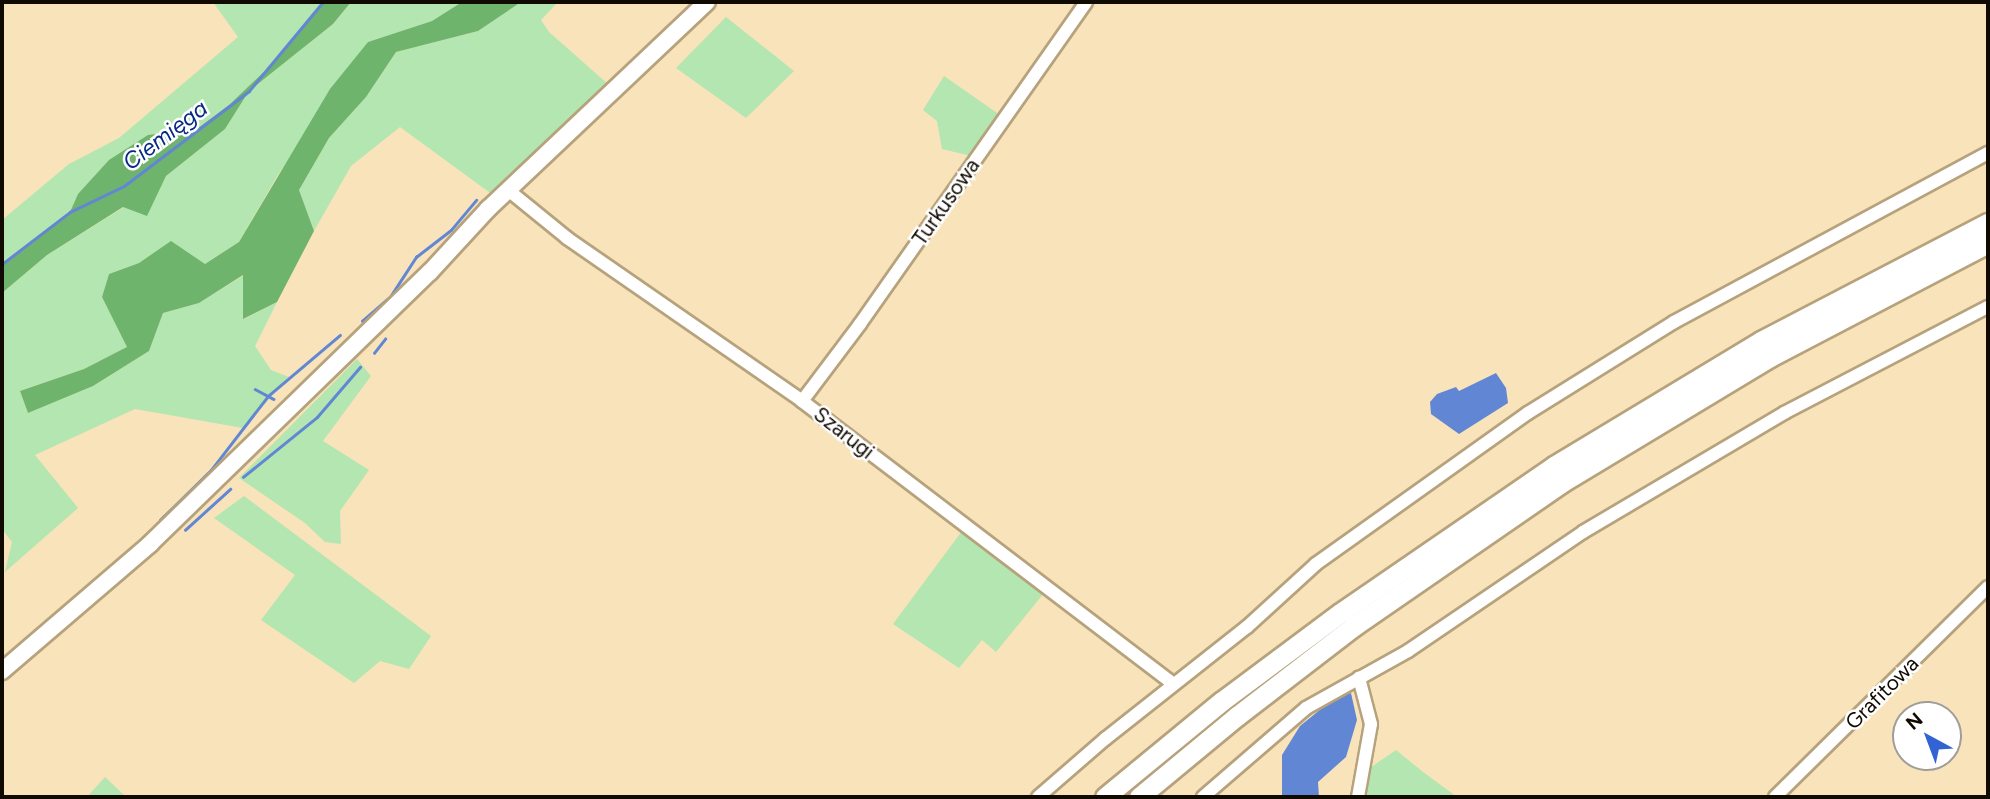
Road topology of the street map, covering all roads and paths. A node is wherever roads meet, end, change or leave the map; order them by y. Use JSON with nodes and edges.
{"nodes":[{"id":1,"x":707,"y":2,"type":"edge"},
{"id":2,"x":1086,"y":2,"type":"edge"},
{"id":3,"x":1988,"y":153,"type":"edge"},
{"id":4,"x":512,"y":194,"type":"junction"},
{"id":5,"x":1988,"y":223,"type":"edge"},
{"id":6,"x":1988,"y":243,"type":"edge"},
{"id":7,"x":1988,"y":307,"type":"edge"},
{"id":8,"x":803,"y":401,"type":"junction"},
{"id":9,"x":1988,"y":587,"type":"edge"},
{"id":10,"x":2,"y":671,"type":"edge"},
{"id":11,"x":1359,"y":678,"type":"junction"},
{"id":12,"x":1174,"y":684,"type":"junction"},
{"id":13,"x":1038,"y":797,"type":"edge"},
{"id":14,"x":1105,"y":797,"type":"edge"},
{"id":15,"x":1139,"y":797,"type":"edge"},
{"id":16,"x":1203,"y":797,"type":"edge"},
{"id":17,"x":1358,"y":797,"type":"edge"},
{"id":18,"x":1775,"y":797,"type":"edge"}],
"edges":[{"from":1,"to":4,"type":"main road"},
{"from":2,"to":8,"type":"street","name":"Turkusowa"},
{"from":3,"to":12,"type":"street"},
{"from":4,"to":8,"type":"street","name":"Szarugi"},
{"from":4,"to":10,"type":"main road"},
{"from":5,"to":14,"type":"highway"},
{"from":6,"to":15,"type":"highway"},
{"from":7,"to":11,"type":"street"},
{"from":8,"to":12,"type":"street","name":"Szarugi"},
{"from":9,"to":18,"type":"street","name":"Grafitowa"},
{"from":11,"to":16,"type":"street"},
{"from":11,"to":17,"type":"street"},
{"from":12,"to":13,"type":"street"}]}
